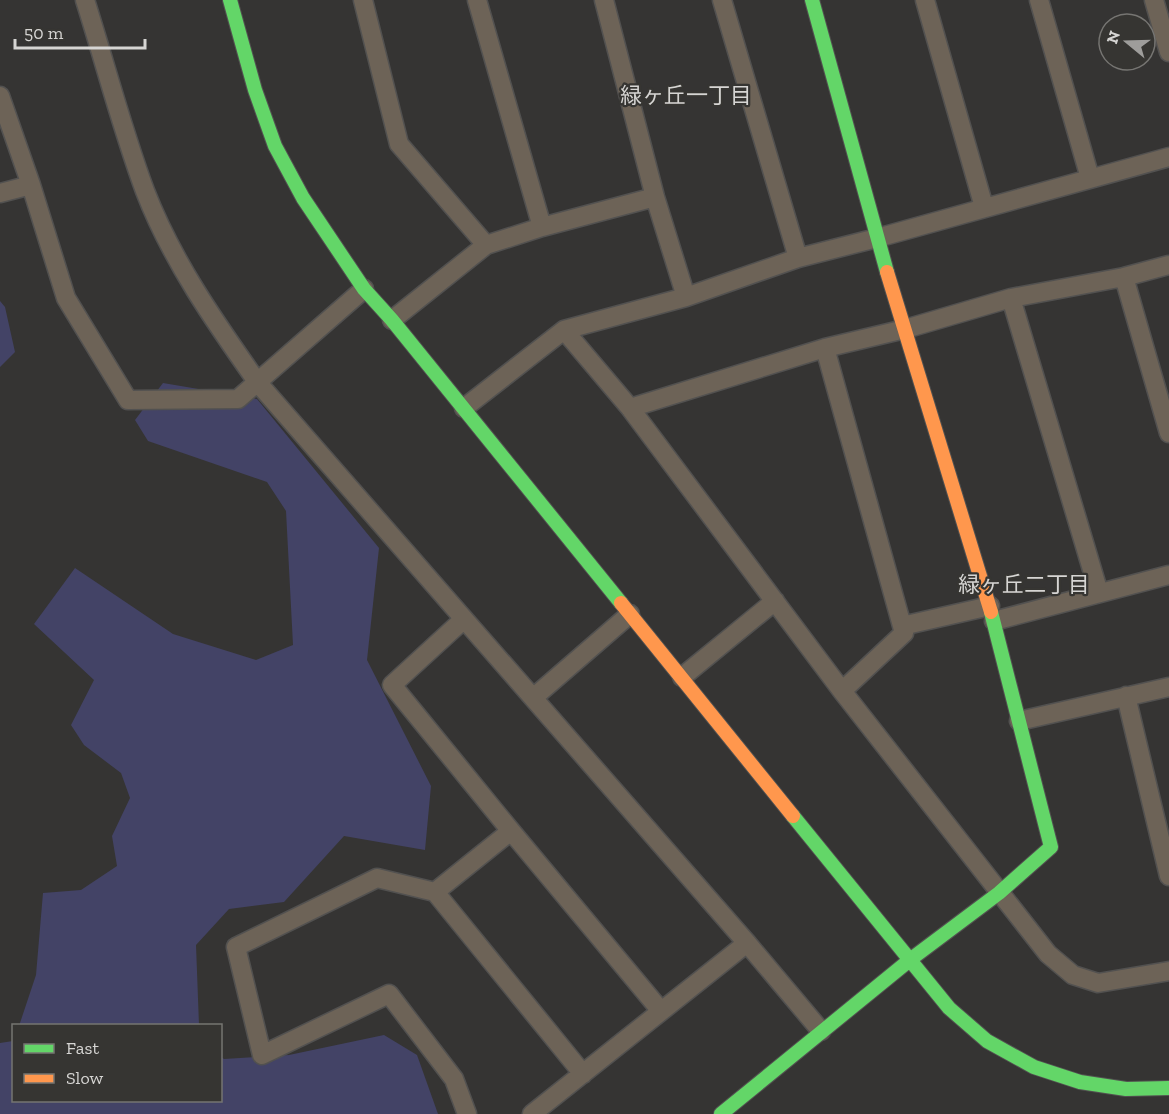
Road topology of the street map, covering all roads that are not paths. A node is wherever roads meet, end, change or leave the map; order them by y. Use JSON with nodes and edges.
{"nodes":[{"id":1,"x":85,"y":0,"type":"edge"},
{"id":2,"x":230,"y":0,"type":"edge"},
{"id":3,"x":363,"y":0,"type":"edge"},
{"id":4,"x":477,"y":0,"type":"edge"},
{"id":5,"x":604,"y":0,"type":"edge"},
{"id":6,"x":722,"y":0,"type":"edge"},
{"id":7,"x":812,"y":0,"type":"edge"},
{"id":8,"x":926,"y":0,"type":"edge"},
{"id":9,"x":1039,"y":0,"type":"edge"},
{"id":10,"x":1154,"y":0,"type":"edge"},
{"id":11,"x":1169,"y":52,"type":"edge"},
{"id":12,"x":0,"y":96,"type":"edge"},
{"id":13,"x":1169,"y":157,"type":"edge"},
{"id":14,"x":1090,"y":178,"type":"junction"},
{"id":15,"x":31,"y":185,"type":"junction"},
{"id":16,"x":0,"y":194,"type":"edge"},
{"id":17,"x":655,"y":197,"type":"junction"},
{"id":18,"x":984,"y":207,"type":"junction"},
{"id":19,"x":542,"y":227,"type":"junction"},
{"id":20,"x":877,"y":238,"type":"junction"},
{"id":21,"x":486,"y":245,"type":"junction"},
{"id":22,"x":798,"y":258,"type":"junction"},
{"id":23,"x":1169,"y":265,"type":"edge"},
{"id":24,"x":1124,"y":277,"type":"junction"},
{"id":25,"x":364,"y":289,"type":"junction"},
{"id":26,"x":686,"y":297,"type":"junction"},
{"id":27,"x":1011,"y":298,"type":"junction"},
{"id":28,"x":392,"y":320,"type":"junction"},
{"id":29,"x":905,"y":329,"type":"junction"},
{"id":30,"x":564,"y":330,"type":"junction"},
{"id":31,"x":825,"y":348,"type":"junction"},
{"id":32,"x":258,"y":383,"type":"junction"},
{"id":33,"x":464,"y":408,"type":"junction"},
{"id":34,"x":630,"y":408,"type":"junction"},
{"id":35,"x":1169,"y":432,"type":"edge"},
{"id":36,"x":1169,"y":575,"type":"edge"},
{"id":37,"x":1100,"y":593,"type":"junction"},
{"id":38,"x":775,"y":601,"type":"junction"},
{"id":39,"x":630,"y":614,"type":"junction"},
{"id":40,"x":992,"y":614,"type":"junction"},
{"id":41,"x":464,"y":619,"type":"junction"},
{"id":42,"x":902,"y":626,"type":"junction"},
{"id":43,"x":682,"y":677,"type":"junction"},
{"id":44,"x":1169,"y":687,"type":"edge"},
{"id":45,"x":842,"y":691,"type":"junction"},
{"id":46,"x":1126,"y":696,"type":"junction"},
{"id":47,"x":533,"y":698,"type":"junction"},
{"id":48,"x":1019,"y":721,"type":"junction"},
{"id":49,"x":510,"y":831,"type":"junction"},
{"id":50,"x":1169,"y":876,"type":"edge"},
{"id":51,"x":435,"y":891,"type":"junction"},
{"id":52,"x":999,"y":893,"type":"junction"},
{"id":53,"x":747,"y":943,"type":"junction"},
{"id":54,"x":911,"y":959,"type":"junction"},
{"id":55,"x":1169,"y":970,"type":"edge"},
{"id":56,"x":662,"y":1011,"type":"junction"},
{"id":57,"x":821,"y":1031,"type":"junction"},
{"id":58,"x":583,"y":1074,"type":"junction"},
{"id":59,"x":1169,"y":1088,"type":"edge"},
{"id":60,"x":743,"y":1107,"type":"edge"},
{"id":61,"x":467,"y":1114,"type":"edge"},
{"id":62,"x":532,"y":1114,"type":"edge"},
{"id":63,"x":721,"y":1114,"type":"edge"}],
"edges":[{"from":1,"to":32,"type":"street"},
{"from":2,"to":25,"type":"street"},
{"from":3,"to":21,"type":"street"},
{"from":4,"to":19,"type":"street"},
{"from":5,"to":17,"type":"street"},
{"from":6,"to":22,"type":"street"},
{"from":7,"to":20,"type":"street"},
{"from":8,"to":18,"type":"street"},
{"from":9,"to":14,"type":"street"},
{"from":10,"to":11,"type":"street"},
{"from":12,"to":15,"type":"street"},
{"from":13,"to":14,"type":"street"},
{"from":14,"to":18,"type":"street"},
{"from":15,"to":16,"type":"street"},
{"from":15,"to":32,"type":"street"},
{"from":17,"to":19,"type":"street"},
{"from":17,"to":26,"type":"street"},
{"from":18,"to":20,"type":"street"},
{"from":19,"to":21,"type":"street"},
{"from":20,"to":22,"type":"street"},
{"from":20,"to":29,"type":"street"},
{"from":21,"to":28,"type":"street"},
{"from":22,"to":26,"type":"street"},
{"from":23,"to":24,"type":"street"},
{"from":24,"to":27,"type":"street"},
{"from":24,"to":35,"type":"street"},
{"from":25,"to":28,"type":"street"},
{"from":25,"to":32,"type":"street"},
{"from":26,"to":30,"type":"street"},
{"from":27,"to":29,"type":"street"},
{"from":27,"to":37,"type":"street"},
{"from":28,"to":33,"type":"street"},
{"from":29,"to":31,"type":"street"},
{"from":29,"to":40,"type":"street"},
{"from":30,"to":33,"type":"street"},
{"from":30,"to":34,"type":"street"},
{"from":31,"to":34,"type":"street"},
{"from":31,"to":42,"type":"street"},
{"from":32,"to":41,"type":"street"},
{"from":33,"to":39,"type":"street"},
{"from":34,"to":38,"type":"street"},
{"from":36,"to":37,"type":"street"},
{"from":37,"to":40,"type":"street"},
{"from":38,"to":43,"type":"street"},
{"from":38,"to":45,"type":"street"},
{"from":39,"to":43,"type":"street"},
{"from":39,"to":47,"type":"street"},
{"from":40,"to":42,"type":"street"},
{"from":40,"to":48,"type":"street"},
{"from":41,"to":47,"type":"street"},
{"from":41,"to":49,"type":"street"},
{"from":42,"to":45,"type":"street"},
{"from":43,"to":54,"type":"street"},
{"from":44,"to":46,"type":"street"},
{"from":45,"to":52,"type":"street"},
{"from":46,"to":48,"type":"street"},
{"from":46,"to":50,"type":"street"},
{"from":47,"to":53,"type":"street"},
{"from":48,"to":52,"type":"street"},
{"from":49,"to":51,"type":"street"},
{"from":49,"to":56,"type":"street"},
{"from":51,"to":58,"type":"street"},
{"from":51,"to":61,"type":"street"},
{"from":52,"to":54,"type":"street"},
{"from":52,"to":55,"type":"street"},
{"from":53,"to":56,"type":"street"},
{"from":53,"to":57,"type":"street"},
{"from":54,"to":57,"type":"street"},
{"from":54,"to":59,"type":"street"},
{"from":56,"to":58,"type":"street"},
{"from":57,"to":60,"type":"street"},
{"from":58,"to":62,"type":"street"},
{"from":60,"to":63,"type":"street"}]}
